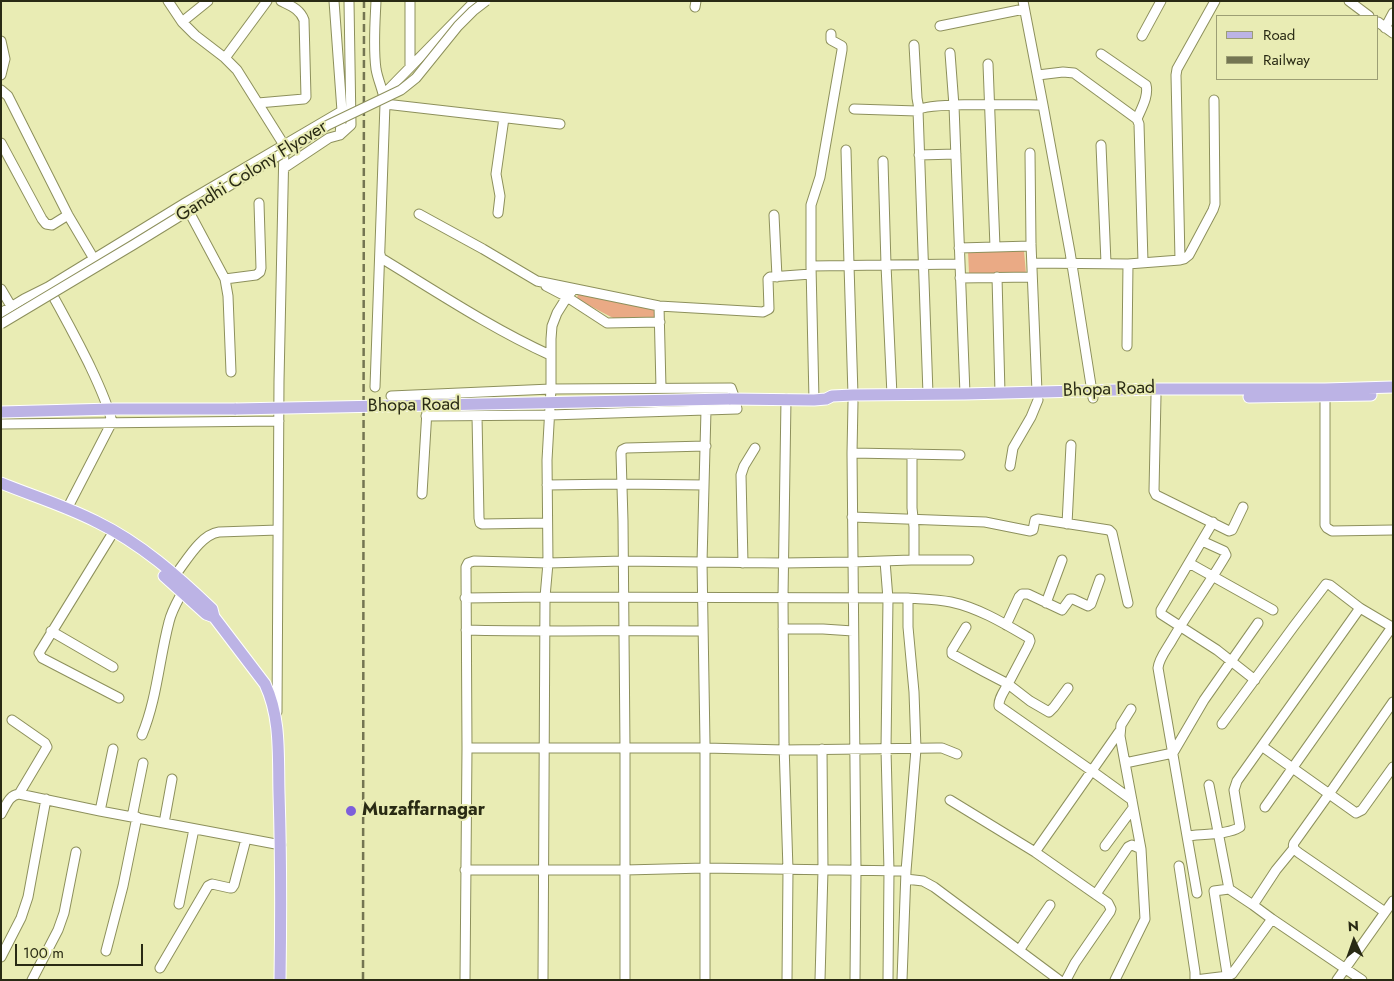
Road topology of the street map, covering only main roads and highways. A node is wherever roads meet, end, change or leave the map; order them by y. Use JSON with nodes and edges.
{"nodes":[{"id":1,"x":1393,"y":387,"type":"edge"},
{"id":2,"x":1325,"y":393,"type":"junction"},
{"id":3,"x":1093,"y":394,"type":"junction"},
{"id":4,"x":1393,"y":395,"type":"edge"},
{"id":5,"x":1037,"y":396,"type":"junction"},
{"id":6,"x":853,"y":399,"type":"junction"},
{"id":7,"x":1,"y":412,"type":"edge"},
{"id":8,"x":1,"y":483,"type":"edge"},
{"id":9,"x":1,"y":490,"type":"edge"},
{"id":10,"x":112,"y":534,"type":"junction"},
{"id":11,"x":280,"y":980,"type":"edge"}],
"edges":[{"from":1,"to":2,"type":"main road","name":"Bhopa Road"},
{"from":2,"to":3,"type":"main road","name":"Bhopa Road"},
{"from":2,"to":3,"type":"main road","name":"Bhopa Road"},
{"from":2,"to":4,"type":"main road","name":"Bhopa Road"},
{"from":3,"to":5,"type":"main road","name":"Bhopa Road"},
{"from":5,"to":6,"type":"main road","name":"Bhopa Road"},
{"from":5,"to":6,"type":"main road","name":"Bhopa Road"},
{"from":6,"to":7,"type":"main road","name":"Bhopa Road","bridge":true},
{"from":8,"to":10,"type":"main road"},
{"from":9,"to":10,"type":"main road"},
{"from":10,"to":11,"type":"main road"}]}
